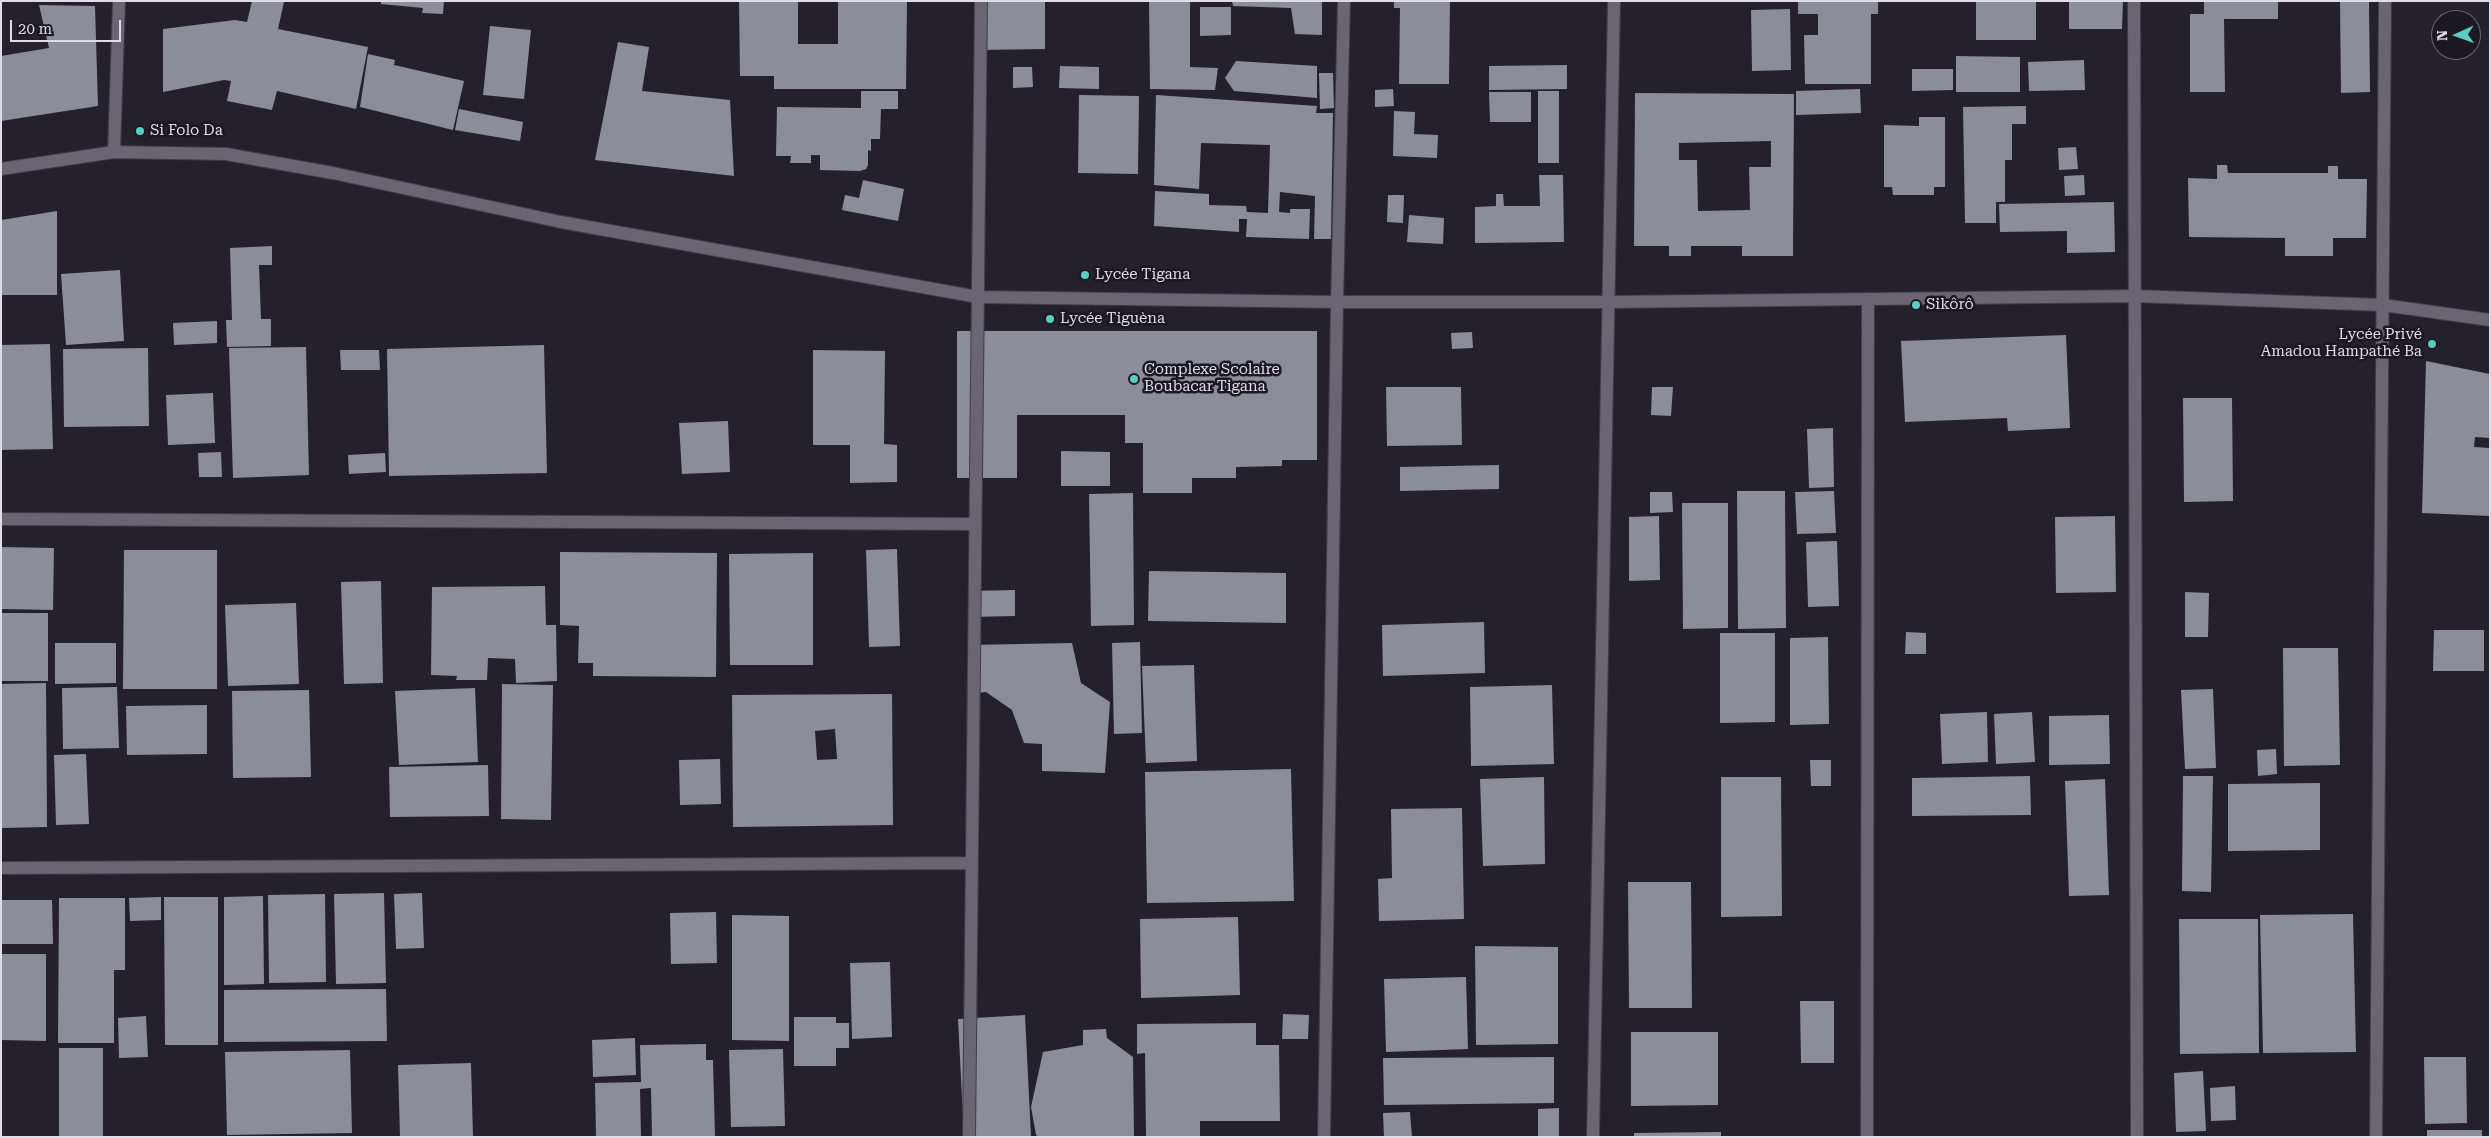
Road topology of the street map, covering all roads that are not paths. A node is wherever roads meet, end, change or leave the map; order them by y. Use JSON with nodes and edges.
{"nodes":[{"id":1,"x":119,"y":1,"type":"edge"},
{"id":2,"x":981,"y":1,"type":"edge"},
{"id":3,"x":1344,"y":1,"type":"edge"},
{"id":4,"x":1614,"y":1,"type":"edge"},
{"id":5,"x":2134,"y":1,"type":"edge"},
{"id":6,"x":2385,"y":1,"type":"edge"},
{"id":7,"x":114,"y":152,"type":"junction"},
{"id":8,"x":1,"y":169,"type":"edge"},
{"id":9,"x":2135,"y":296,"type":"junction"},
{"id":10,"x":978,"y":297,"type":"junction"},
{"id":11,"x":1868,"y":299,"type":"junction"},
{"id":12,"x":1337,"y":302,"type":"junction"},
{"id":13,"x":1608,"y":302,"type":"junction"},
{"id":14,"x":2383,"y":305,"type":"junction"},
{"id":15,"x":2490,"y":320,"type":"edge"},
{"id":16,"x":1,"y":518,"type":"edge"},
{"id":17,"x":975,"y":524,"type":"junction"},
{"id":18,"x":972,"y":863,"type":"junction"},
{"id":19,"x":1,"y":868,"type":"edge"},
{"id":20,"x":969,"y":1137,"type":"edge"},
{"id":21,"x":1324,"y":1137,"type":"edge"},
{"id":22,"x":1593,"y":1137,"type":"edge"},
{"id":23,"x":1867,"y":1137,"type":"edge"},
{"id":24,"x":2137,"y":1137,"type":"edge"},
{"id":25,"x":2376,"y":1137,"type":"edge"}],
"edges":[{"from":1,"to":7,"type":"street"},
{"from":2,"to":10,"type":"street"},
{"from":3,"to":12,"type":"street"},
{"from":4,"to":13,"type":"street"},
{"from":5,"to":9,"type":"street"},
{"from":6,"to":14,"type":"street"},
{"from":7,"to":8,"type":"street"},
{"from":7,"to":10,"type":"street"},
{"from":9,"to":11,"type":"street"},
{"from":9,"to":14,"type":"street"},
{"from":9,"to":24,"type":"street"},
{"from":10,"to":12,"type":"street"},
{"from":10,"to":17,"type":"street"},
{"from":11,"to":13,"type":"street"},
{"from":11,"to":23,"type":"street"},
{"from":12,"to":13,"type":"street"},
{"from":12,"to":21,"type":"street"},
{"from":13,"to":22,"type":"street"},
{"from":14,"to":15,"type":"street"},
{"from":14,"to":25,"type":"street"},
{"from":16,"to":17,"type":"street"},
{"from":17,"to":18,"type":"street"},
{"from":18,"to":19,"type":"street"},
{"from":18,"to":20,"type":"street"}]}
